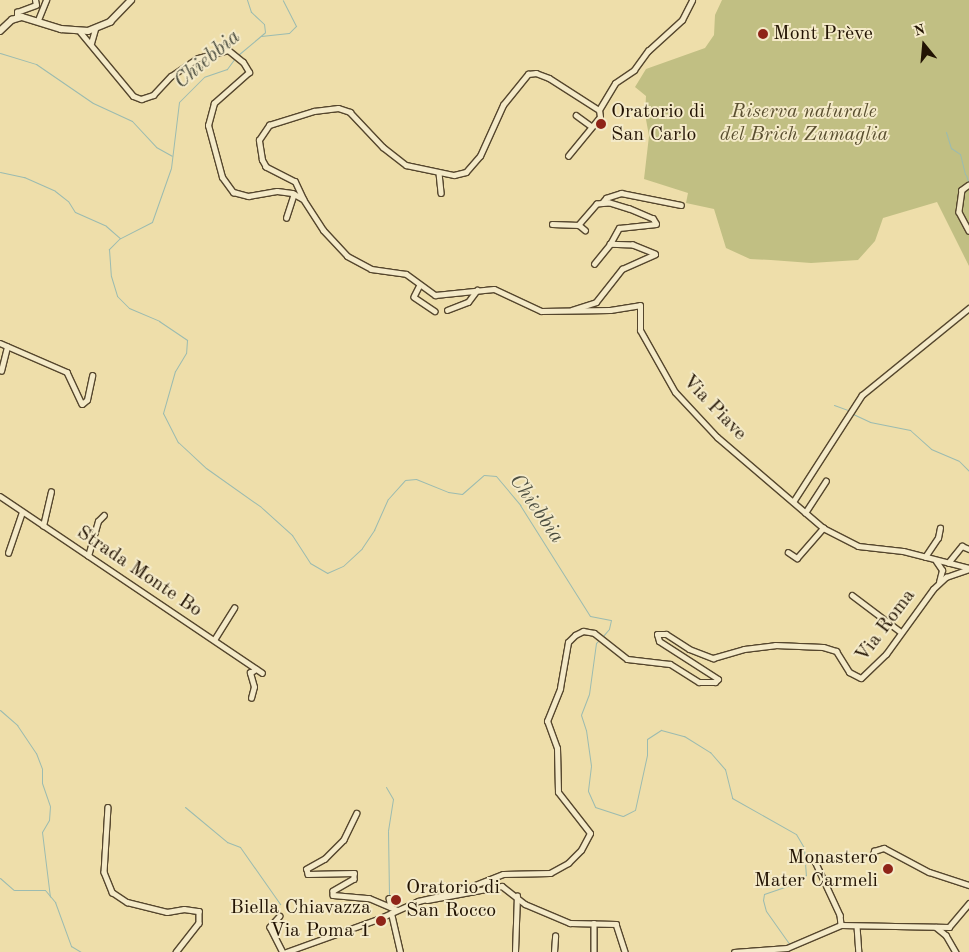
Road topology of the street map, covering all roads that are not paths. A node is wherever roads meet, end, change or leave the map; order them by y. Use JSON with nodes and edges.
{"nodes":[{"id":1,"x":35,"y":0,"type":"edge"},
{"id":2,"x":46,"y":0,"type":"edge"},
{"id":3,"x":131,"y":0,"type":"edge"},
{"id":4,"x":692,"y":0,"type":"edge"},
{"id":5,"x":18,"y":18,"type":"junction"},
{"id":6,"x":38,"y":20,"type":"junction"},
{"id":7,"x":3,"y":23,"type":"edge"},
{"id":8,"x":95,"y":29,"type":"junction"},
{"id":9,"x":0,"y":31,"type":"edge"},
{"id":10,"x":80,"y":32,"type":"junction"},
{"id":11,"x":91,"y":43,"type":"junction"},
{"id":12,"x":599,"y":110,"type":"junction"},
{"id":13,"x":576,"y":115,"type":"dead end"},
{"id":14,"x":592,"y":126,"type":"junction"},
{"id":15,"x":568,"y":156,"type":"dead end"},
{"id":16,"x":439,"y":173,"type":"junction"},
{"id":17,"x":966,"y":186,"type":"edge"},
{"id":18,"x":441,"y":193,"type":"dead end"},
{"id":19,"x":294,"y":194,"type":"junction"},
{"id":20,"x":303,"y":199,"type":"junction"},
{"id":21,"x":602,"y":203,"type":"junction"},
{"id":22,"x":681,"y":206,"type":"dead end"},
{"id":23,"x":286,"y":218,"type":"dead end"},
{"id":24,"x":552,"y":224,"type":"dead end"},
{"id":25,"x":579,"y":225,"type":"junction"},
{"id":26,"x":585,"y":230,"type":"dead end"},
{"id":27,"x":969,"y":231,"type":"edge"},
{"id":28,"x":610,"y":244,"type":"junction"},
{"id":29,"x":594,"y":264,"type":"dead end"},
{"id":30,"x":420,"y":285,"type":"junction"},
{"id":31,"x":478,"y":289,"type":"junction"},
{"id":32,"x":969,"y":308,"type":"edge"},
{"id":33,"x":447,"y":310,"type":"dead end"},
{"id":34,"x":572,"y":310,"type":"junction"},
{"id":35,"x":435,"y":311,"type":"dead end"},
{"id":36,"x":0,"y":343,"type":"edge"},
{"id":37,"x":7,"y":347,"type":"junction"},
{"id":38,"x":1,"y":371,"type":"dead end"},
{"id":39,"x":92,"y":376,"type":"dead end"},
{"id":40,"x":826,"y":481,"type":"dead end"},
{"id":41,"x":51,"y":492,"type":"dead end"},
{"id":42,"x":0,"y":496,"type":"edge"},
{"id":43,"x":793,"y":502,"type":"junction"},
{"id":44,"x":22,"y":512,"type":"junction"},
{"id":45,"x":805,"y":513,"type":"junction"},
{"id":46,"x":104,"y":515,"type":"dead end"},
{"id":47,"x":43,"y":526,"type":"junction"},
{"id":48,"x":823,"y":528,"type":"junction"},
{"id":49,"x":940,"y":528,"type":"dead end"},
{"id":50,"x":969,"y":549,"type":"edge"},
{"id":51,"x":788,"y":552,"type":"dead end"},
{"id":52,"x":8,"y":553,"type":"dead end"},
{"id":53,"x":88,"y":556,"type":"junction"},
{"id":54,"x":925,"y":557,"type":"junction"},
{"id":55,"x":934,"y":559,"type":"junction"},
{"id":56,"x":947,"y":563,"type":"junction"},
{"id":57,"x":969,"y":568,"type":"edge"},
{"id":58,"x":942,"y":570,"type":"junction"},
{"id":59,"x":950,"y":576,"type":"junction"},
{"id":60,"x":933,"y":589,"type":"junction"},
{"id":61,"x":852,"y":595,"type":"dead end"},
{"id":62,"x":234,"y":608,"type":"dead end"},
{"id":63,"x":901,"y":632,"type":"junction"},
{"id":64,"x":214,"y":640,"type":"junction"},
{"id":65,"x":256,"y":669,"type":"junction"},
{"id":66,"x":262,"y":672,"type":"dead end"},
{"id":67,"x":251,"y":698,"type":"dead end"},
{"id":68,"x":108,"y":807,"type":"dead end"},
{"id":69,"x":357,"y":812,"type":"dead end"},
{"id":70,"x":873,"y":855,"type":"dead end"},
{"id":71,"x":814,"y":859,"type":"dead end"},
{"id":72,"x":969,"y":885,"type":"edge"},
{"id":73,"x":517,"y":896,"type":"junction"},
{"id":74,"x":389,"y":898,"type":"dead end"},
{"id":75,"x":427,"y":900,"type":"junction"},
{"id":76,"x":969,"y":903,"type":"edge"},
{"id":77,"x":393,"y":910,"type":"junction"},
{"id":78,"x":280,"y":916,"type":"dead end"},
{"id":79,"x":594,"y":923,"type":"junction"},
{"id":80,"x":841,"y":925,"type":"junction"},
{"id":81,"x":857,"y":926,"type":"junction"},
{"id":82,"x":935,"y":926,"type":"junction"},
{"id":83,"x":555,"y":936,"type":"dead end"},
{"id":84,"x":302,"y":946,"type":"junction"},
{"id":85,"x":176,"y":952,"type":"edge"},
{"id":86,"x":285,"y":952,"type":"edge"},
{"id":87,"x":306,"y":952,"type":"edge"},
{"id":88,"x":400,"y":952,"type":"edge"},
{"id":89,"x":515,"y":952,"type":"edge"},
{"id":90,"x":554,"y":952,"type":"edge"},
{"id":91,"x":594,"y":952,"type":"edge"},
{"id":92,"x":625,"y":952,"type":"edge"},
{"id":93,"x":734,"y":952,"type":"edge"},
{"id":94,"x":859,"y":952,"type":"edge"},
{"id":95,"x":956,"y":952,"type":"edge"}],
"edges":[{"from":1,"to":5,"type":"street"},
{"from":2,"to":6,"type":"street"},
{"from":3,"to":8,"type":"main road"},
{"from":4,"to":12,"type":"street"},
{"from":5,"to":6,"type":"main road"},
{"from":5,"to":7,"type":"main road"},
{"from":6,"to":10,"type":"main road"},
{"from":7,"to":9,"type":"main road"},
{"from":8,"to":10,"type":"main road"},
{"from":8,"to":11,"type":"street"},
{"from":10,"to":11,"type":"street"},
{"from":11,"to":19,"type":"street"},
{"from":12,"to":14,"type":"street"},
{"from":12,"to":16,"type":"street"},
{"from":13,"to":14,"type":"street"},
{"from":14,"to":15,"type":"street"},
{"from":16,"to":18,"type":"street"},
{"from":16,"to":20,"type":"street"},
{"from":17,"to":27,"type":"street"},
{"from":19,"to":20,"type":"street"},
{"from":19,"to":23,"type":"street"},
{"from":20,"to":30,"type":"street","name":"Via Piave"},
{"from":21,"to":22,"type":"street"},
{"from":21,"to":25,"type":"street"},
{"from":21,"to":28,"type":"street"},
{"from":24,"to":25,"type":"street"},
{"from":25,"to":26,"type":"street"},
{"from":28,"to":29,"type":"street"},
{"from":28,"to":34,"type":"street"},
{"from":30,"to":31,"type":"street","name":"Via Piave"},
{"from":30,"to":35,"type":"street"},
{"from":31,"to":33,"type":"street"},
{"from":31,"to":34,"type":"street","name":"Via Piave"},
{"from":32,"to":43,"type":"street"},
{"from":34,"to":43,"type":"street","name":"Via Piave"},
{"from":36,"to":37,"type":"street"},
{"from":37,"to":38,"type":"street"},
{"from":37,"to":39,"type":"street"},
{"from":40,"to":45,"type":"street"},
{"from":41,"to":47,"type":"street"},
{"from":42,"to":44,"type":"street","name":"Strada Monte Bo"},
{"from":43,"to":45,"type":"street","name":"Via Piave"},
{"from":44,"to":47,"type":"street","name":"Strada Monte Bo"},
{"from":44,"to":52,"type":"street"},
{"from":45,"to":48,"type":"street","name":"Via Piave"},
{"from":46,"to":53,"type":"street"},
{"from":47,"to":53,"type":"street","name":"Strada Monte Bo"},
{"from":48,"to":51,"type":"street"},
{"from":48,"to":54,"type":"street","name":"Via Piave"},
{"from":49,"to":54,"type":"street"},
{"from":50,"to":56,"type":"street"},
{"from":53,"to":64,"type":"street","name":"Strada Monte Bo"},
{"from":54,"to":55,"type":"street","name":"Via Piave"},
{"from":55,"to":56,"type":"street","name":"Via Piave"},
{"from":55,"to":58,"type":"street"},
{"from":56,"to":57,"type":"street","name":"Via Piave"},
{"from":56,"to":59,"type":"street"},
{"from":57,"to":59,"type":"street","name":"Via Roma"},
{"from":58,"to":59,"type":"street"},
{"from":58,"to":60,"type":"street"},
{"from":59,"to":60,"type":"street","name":"Via Roma"},
{"from":60,"to":63,"type":"street","name":"Via Roma"},
{"from":61,"to":63,"type":"street"},
{"from":62,"to":64,"type":"street"},
{"from":63,"to":75,"type":"street","name":"Via Roma"},
{"from":64,"to":65,"type":"street","name":"Strada Monte Bo"},
{"from":65,"to":66,"type":"street","name":"Strada Monte Bo"},
{"from":65,"to":67,"type":"street"},
{"from":68,"to":85,"type":"street"},
{"from":69,"to":77,"type":"street"},
{"from":70,"to":72,"type":"street"},
{"from":71,"to":80,"type":"street"},
{"from":73,"to":75,"type":"street"},
{"from":73,"to":79,"type":"street"},
{"from":73,"to":89,"type":"street"},
{"from":74,"to":77,"type":"street"},
{"from":75,"to":77,"type":"street"},
{"from":76,"to":82,"type":"street"},
{"from":77,"to":84,"type":"street"},
{"from":77,"to":88,"type":"street"},
{"from":78,"to":86,"type":"street"},
{"from":79,"to":91,"type":"street"},
{"from":79,"to":92,"type":"street"},
{"from":80,"to":81,"type":"street"},
{"from":80,"to":93,"type":"street"},
{"from":81,"to":82,"type":"street"},
{"from":81,"to":94,"type":"street"},
{"from":82,"to":95,"type":"street"},
{"from":83,"to":90,"type":"street"},
{"from":84,"to":86,"type":"street"},
{"from":84,"to":87,"type":"street"}]}
